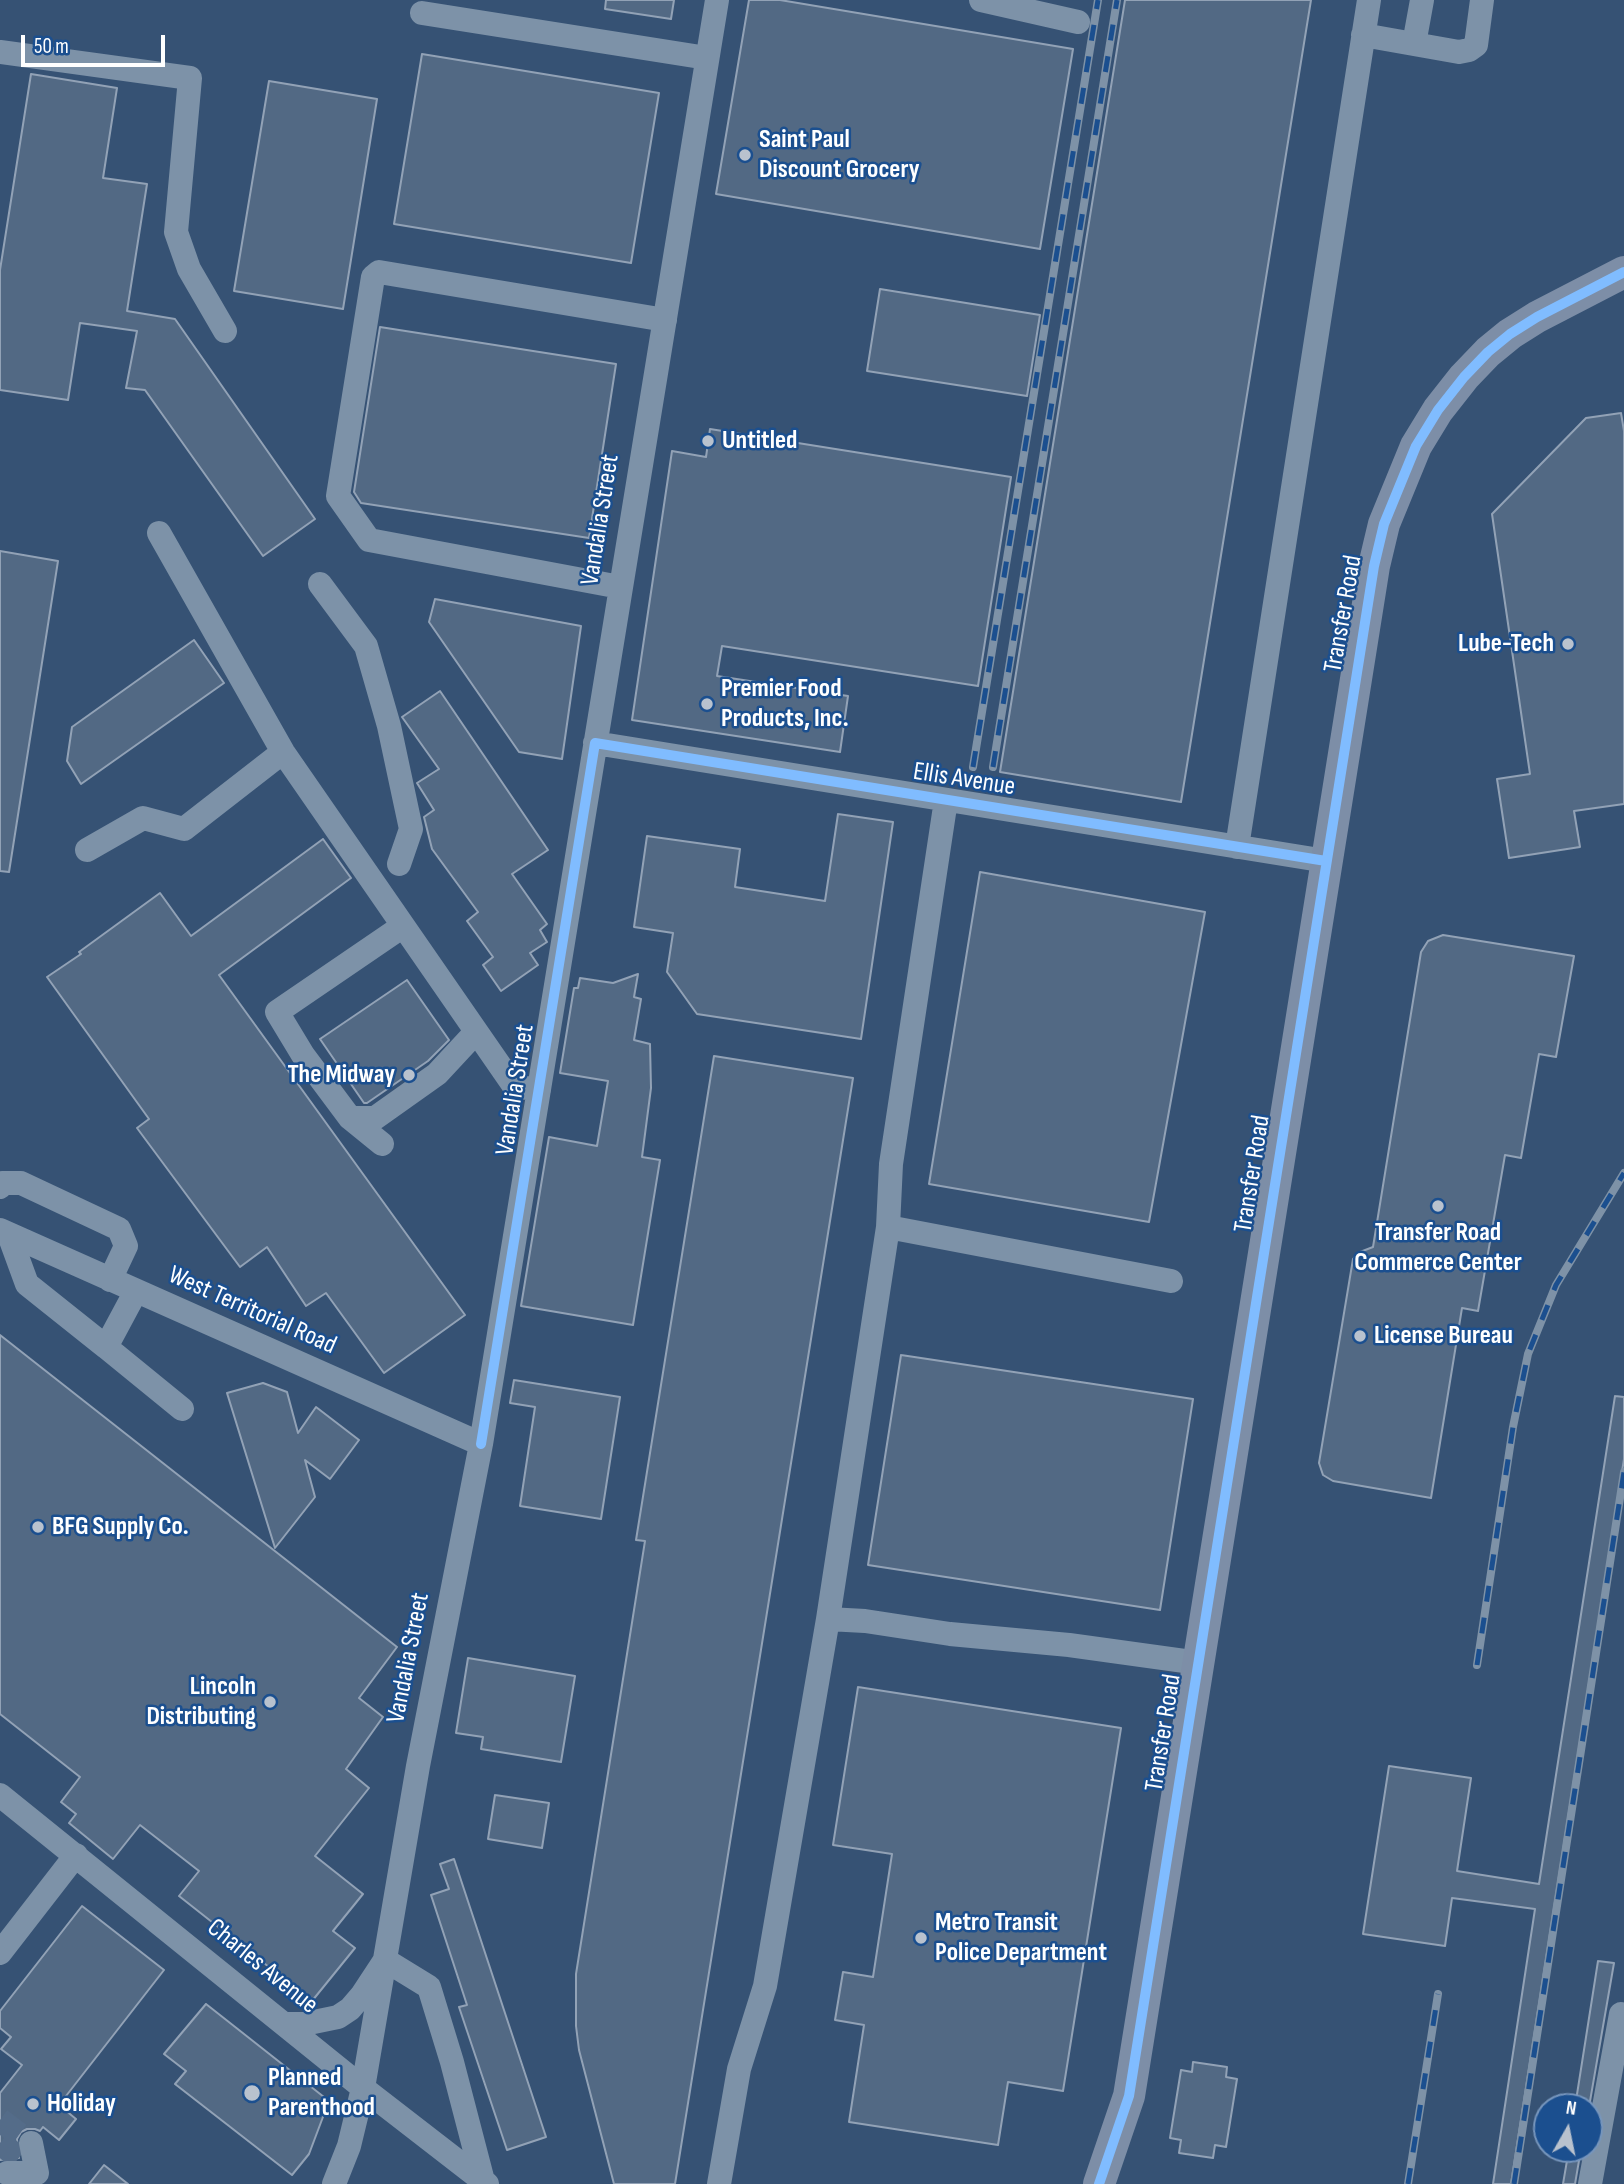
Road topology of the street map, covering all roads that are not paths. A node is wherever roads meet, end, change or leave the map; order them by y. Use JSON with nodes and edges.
{"nodes":[{"id":1,"x":717,"y":0,"type":"edge"},
{"id":2,"x":981,"y":0,"type":"edge"},
{"id":3,"x":1369,"y":0,"type":"edge"},
{"id":4,"x":1422,"y":0,"type":"edge"},
{"id":5,"x":1482,"y":0,"type":"edge"},
{"id":6,"x":422,"y":13,"type":"dead end"},
{"id":7,"x":1078,"y":22,"type":"dead end"},
{"id":8,"x":1363,"y":36,"type":"junction"},
{"id":9,"x":1415,"y":44,"type":"junction"},
{"id":10,"x":0,"y":52,"type":"edge"},
{"id":11,"x":707,"y":58,"type":"junction"},
{"id":12,"x":1624,"y":272,"type":"edge"},
{"id":13,"x":665,"y":320,"type":"junction"},
{"id":14,"x":225,"y":331,"type":"dead end"},
{"id":15,"x":159,"y":533,"type":"dead end"},
{"id":16,"x":320,"y":584,"type":"dead end"},
{"id":17,"x":620,"y":587,"type":"junction"},
{"id":18,"x":595,"y":743,"type":"junction"},
{"id":19,"x":282,"y":752,"type":"junction"},
{"id":20,"x":946,"y":800,"type":"junction"},
{"id":21,"x":1237,"y":847,"type":"junction"},
{"id":22,"x":87,"y":850,"type":"dead end"},
{"id":23,"x":1326,"y":861,"type":"junction"},
{"id":24,"x":400,"y":864,"type":"dead end"},
{"id":25,"x":403,"y":926,"type":"junction"},
{"id":26,"x":476,"y":1032,"type":"junction"},
{"id":27,"x":539,"y":1090,"type":"junction"},
{"id":28,"x":351,"y":1118,"type":"junction"},
{"id":29,"x":382,"y":1144,"type":"dead end"},
{"id":30,"x":0,"y":1187,"type":"edge"},
{"id":31,"x":888,"y":1227,"type":"junction"},
{"id":32,"x":5,"y":1233,"type":"edge"},
{"id":33,"x":110,"y":1280,"type":"junction"},
{"id":34,"x":1171,"y":1281,"type":"dead end"},
{"id":35,"x":135,"y":1292,"type":"junction"},
{"id":36,"x":106,"y":1347,"type":"junction"},
{"id":37,"x":182,"y":1409,"type":"dead end"},
{"id":38,"x":481,"y":1444,"type":"junction"},
{"id":39,"x":828,"y":1619,"type":"junction"},
{"id":40,"x":1199,"y":1663,"type":"junction"},
{"id":41,"x":0,"y":1795,"type":"edge"},
{"id":42,"x":76,"y":1855,"type":"junction"},
{"id":43,"x":0,"y":1953,"type":"edge"},
{"id":44,"x":385,"y":1959,"type":"junction"},
{"id":45,"x":1620,"y":2014,"type":"dead end"},
{"id":46,"x":284,"y":2024,"type":"junction"},
{"id":47,"x":363,"y":2088,"type":"junction"},
{"id":48,"x":485,"y":2182,"type":"edge"},
{"id":49,"x":334,"y":2184,"type":"edge"},
{"id":50,"x":719,"y":2184,"type":"edge"},
{"id":51,"x":1099,"y":2184,"type":"edge"},
{"id":52,"x":1590,"y":2184,"type":"edge"}],
"edges":[{"from":1,"to":11,"type":"street","name":"Vandalia Street"},
{"from":2,"to":7,"type":"street"},
{"from":3,"to":8,"type":"street"},
{"from":4,"to":9,"type":"street"},
{"from":5,"to":9,"type":"street"},
{"from":6,"to":11,"type":"street"},
{"from":8,"to":9,"type":"street"},
{"from":8,"to":21,"type":"street"},
{"from":10,"to":14,"type":"street"},
{"from":11,"to":13,"type":"street","name":"Vandalia Street"},
{"from":12,"to":23,"type":"main road","name":"Transfer Road"},
{"from":13,"to":17,"type":"street","name":"Vandalia Street"},
{"from":13,"to":17,"type":"street"},
{"from":15,"to":19,"type":"street"},
{"from":16,"to":24,"type":"street"},
{"from":17,"to":18,"type":"street","name":"Vandalia Street"},
{"from":18,"to":20,"type":"street","name":"Ellis Avenue"},
{"from":18,"to":27,"type":"street","name":"Vandalia Street"},
{"from":19,"to":22,"type":"street"},
{"from":19,"to":25,"type":"street"},
{"from":20,"to":21,"type":"street","name":"Ellis Avenue"},
{"from":20,"to":31,"type":"street"},
{"from":21,"to":23,"type":"street","name":"Ellis Avenue"},
{"from":23,"to":40,"type":"main road","name":"Transfer Road"},
{"from":25,"to":26,"type":"street"},
{"from":25,"to":28,"type":"street"},
{"from":26,"to":27,"type":"street"},
{"from":26,"to":28,"type":"street"},
{"from":27,"to":38,"type":"street","name":"Vandalia Street"},
{"from":28,"to":29,"type":"street"},
{"from":30,"to":33,"type":"street"},
{"from":31,"to":34,"type":"street"},
{"from":31,"to":39,"type":"street"},
{"from":32,"to":33,"type":"street","name":"West Territorial Road"},
{"from":32,"to":36,"type":"street"},
{"from":33,"to":35,"type":"street","name":"West Territorial Road"},
{"from":35,"to":36,"type":"street"},
{"from":35,"to":38,"type":"street","name":"West Territorial Road"},
{"from":36,"to":37,"type":"street"},
{"from":38,"to":44,"type":"street","name":"Vandalia Street"},
{"from":39,"to":40,"type":"street"},
{"from":39,"to":50,"type":"street"},
{"from":40,"to":51,"type":"main road","name":"Transfer Road"},
{"from":41,"to":42,"type":"street","name":"Charles Avenue"},
{"from":42,"to":43,"type":"street"},
{"from":42,"to":46,"type":"street","name":"Charles Avenue"},
{"from":44,"to":46,"type":"street","name":"Vandalia Street"},
{"from":44,"to":47,"type":"street","name":"Vandalia Street"},
{"from":44,"to":48,"type":"street"},
{"from":45,"to":52,"type":"street"},
{"from":46,"to":47,"type":"street","name":"Charles Avenue"},
{"from":47,"to":48,"type":"street","name":"Charles Avenue"},
{"from":47,"to":49,"type":"street","name":"Vandalia Street"}]}
